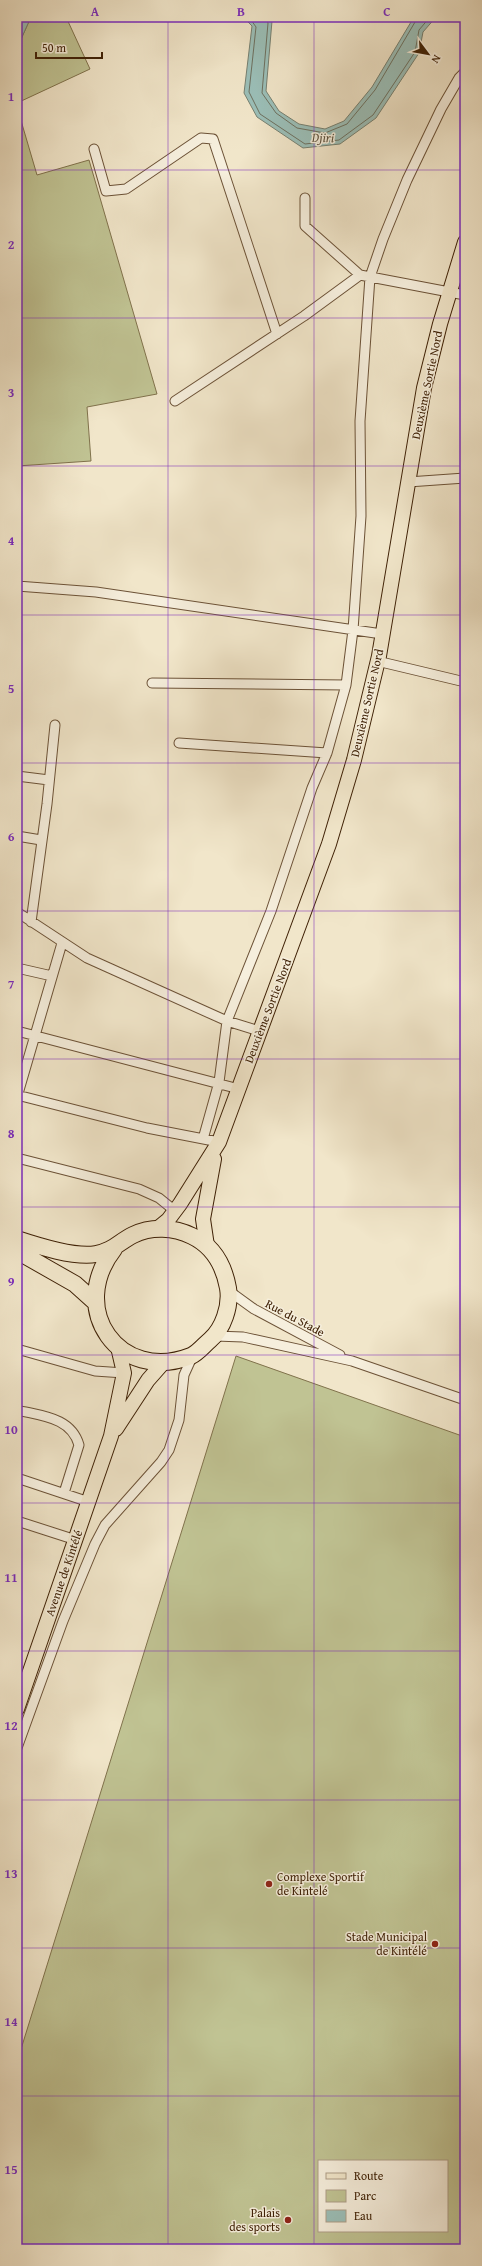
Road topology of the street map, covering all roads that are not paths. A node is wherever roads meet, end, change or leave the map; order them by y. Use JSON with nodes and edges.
{"nodes":[{"id":1,"x":465,"y":72,"type":"edge"},
{"id":2,"x":94,"y":149,"type":"dead end"},
{"id":3,"x":305,"y":198,"type":"dead end"},
{"id":4,"x":465,"y":242,"type":"edge"},
{"id":5,"x":360,"y":275,"type":"junction"},
{"id":6,"x":370,"y":277,"type":"junction"},
{"id":7,"x":449,"y":293,"type":"junction"},
{"id":8,"x":465,"y":295,"type":"edge"},
{"id":9,"x":277,"y":334,"type":"junction"},
{"id":10,"x":175,"y":401,"type":"dead end"},
{"id":11,"x":465,"y":478,"type":"edge"},
{"id":12,"x":408,"y":482,"type":"junction"},
{"id":13,"x":17,"y":586,"type":"edge"},
{"id":14,"x":353,"y":630,"type":"junction"},
{"id":15,"x":382,"y":634,"type":"junction"},
{"id":16,"x":377,"y":661,"type":"junction"},
{"id":17,"x":465,"y":682,"type":"edge"},
{"id":18,"x":152,"y":683,"type":"dead end"},
{"id":19,"x":346,"y":685,"type":"junction"},
{"id":20,"x":55,"y":725,"type":"dead end"},
{"id":21,"x":179,"y":743,"type":"dead end"},
{"id":22,"x":327,"y":753,"type":"junction"},
{"id":23,"x":17,"y":776,"type":"edge"},
{"id":24,"x":49,"y":780,"type":"junction"},
{"id":25,"x":17,"y":836,"type":"edge"},
{"id":26,"x":41,"y":840,"type":"junction"},
{"id":27,"x":17,"y":912,"type":"edge"},
{"id":28,"x":30,"y":922,"type":"junction"},
{"id":29,"x":62,"y":943,"type":"junction"},
{"id":30,"x":17,"y":968,"type":"edge"},
{"id":31,"x":52,"y":976,"type":"junction"},
{"id":32,"x":227,"y":1021,"type":"junction"},
{"id":33,"x":17,"y":1031,"type":"edge"},
{"id":34,"x":259,"y":1031,"type":"junction"},
{"id":35,"x":35,"y":1035,"type":"junction"},
{"id":36,"x":219,"y":1082,"type":"junction"},
{"id":37,"x":239,"y":1089,"type":"junction"},
{"id":38,"x":17,"y":1096,"type":"edge"},
{"id":39,"x":203,"y":1139,"type":"junction"},
{"id":40,"x":218,"y":1146,"type":"junction"},
{"id":41,"x":17,"y":1158,"type":"edge"},
{"id":42,"x":175,"y":1211,"type":"junction"},
{"id":43,"x":157,"y":1229,"type":"junction"},
{"id":44,"x":17,"y":1239,"type":"edge"},
{"id":45,"x":207,"y":1246,"type":"junction"},
{"id":46,"x":114,"y":1249,"type":"junction"},
{"id":47,"x":17,"y":1251,"type":"edge"},
{"id":48,"x":229,"y":1291,"type":"junction"},
{"id":49,"x":95,"y":1302,"type":"junction"},
{"id":50,"x":215,"y":1336,"type":"junction"},
{"id":51,"x":118,"y":1347,"type":"junction"},
{"id":52,"x":17,"y":1349,"type":"edge"},
{"id":53,"x":193,"y":1355,"type":"junction"},
{"id":54,"x":352,"y":1361,"type":"junction"},
{"id":55,"x":163,"y":1363,"type":"junction"},
{"id":56,"x":124,"y":1373,"type":"junction"},
{"id":57,"x":465,"y":1400,"type":"edge"},
{"id":58,"x":17,"y":1410,"type":"edge"},
{"id":59,"x":111,"y":1436,"type":"junction"},
{"id":60,"x":17,"y":1478,"type":"edge"},
{"id":61,"x":64,"y":1493,"type":"junction"},
{"id":62,"x":89,"y":1502,"type":"junction"},
{"id":63,"x":17,"y":1521,"type":"edge"},
{"id":64,"x":76,"y":1540,"type":"junction"},
{"id":65,"x":17,"y":1709,"type":"edge"},
{"id":66,"x":17,"y":1748,"type":"edge"}],
"edges":[{"from":1,"to":6,"type":"street"},
{"from":2,"to":9,"type":"street"},
{"from":3,"to":5,"type":"street"},
{"from":4,"to":7,"type":"main road","name":"Deuxième Sortie Nord"},
{"from":5,"to":6,"type":"street"},
{"from":5,"to":9,"type":"street"},
{"from":6,"to":7,"type":"street"},
{"from":6,"to":14,"type":"street"},
{"from":7,"to":8,"type":"street"},
{"from":7,"to":12,"type":"main road","name":"Deuxième Sortie Nord"},
{"from":9,"to":10,"type":"street"},
{"from":11,"to":12,"type":"street"},
{"from":12,"to":15,"type":"main road","name":"Deuxième Sortie Nord"},
{"from":13,"to":14,"type":"street"},
{"from":14,"to":15,"type":"street"},
{"from":14,"to":19,"type":"street"},
{"from":15,"to":16,"type":"main road","name":"Deuxième Sortie Nord"},
{"from":16,"to":17,"type":"street"},
{"from":16,"to":34,"type":"main road","name":"Deuxième Sortie Nord"},
{"from":18,"to":19,"type":"street"},
{"from":19,"to":22,"type":"street"},
{"from":20,"to":24,"type":"street"},
{"from":21,"to":22,"type":"street"},
{"from":22,"to":32,"type":"street"},
{"from":23,"to":24,"type":"street"},
{"from":24,"to":26,"type":"street"},
{"from":25,"to":26,"type":"street"},
{"from":26,"to":28,"type":"street"},
{"from":27,"to":28,"type":"street"},
{"from":28,"to":29,"type":"street"},
{"from":29,"to":31,"type":"street"},
{"from":29,"to":32,"type":"street"},
{"from":30,"to":31,"type":"street"},
{"from":31,"to":35,"type":"street"},
{"from":32,"to":34,"type":"street"},
{"from":32,"to":36,"type":"street"},
{"from":33,"to":35,"type":"street"},
{"from":34,"to":37,"type":"main road","name":"Deuxième Sortie Nord"},
{"from":35,"to":36,"type":"street"},
{"from":35,"to":38,"type":"street"},
{"from":36,"to":37,"type":"street"},
{"from":36,"to":39,"type":"street"},
{"from":37,"to":40,"type":"main road","name":"Deuxième Sortie Nord"},
{"from":38,"to":39,"type":"street"},
{"from":39,"to":40,"type":"street"},
{"from":40,"to":42,"type":"main road","name":"Deuxième Sortie Nord"},
{"from":40,"to":45,"type":"main road","name":"Deuxième Sortie Nord"},
{"from":41,"to":42,"type":"street"},
{"from":42,"to":43,"type":"main road","name":"Deuxième Sortie Nord"},
{"from":43,"to":45,"type":"highway"},
{"from":43,"to":46,"type":"highway"},
{"from":44,"to":46,"type":"highway"},
{"from":45,"to":48,"type":"highway"},
{"from":46,"to":49,"type":"highway"},
{"from":47,"to":49,"type":"highway"},
{"from":48,"to":50,"type":"highway"},
{"from":48,"to":54,"type":"street","name":"Rue du Stade"},
{"from":49,"to":51,"type":"highway"},
{"from":50,"to":53,"type":"highway"},
{"from":50,"to":54,"type":"street","name":"Rue du Stade"},
{"from":51,"to":55,"type":"highway"},
{"from":51,"to":56,"type":"main road","name":"Avenue de Kintélé"},
{"from":52,"to":56,"type":"street"},
{"from":53,"to":55,"type":"highway"},
{"from":53,"to":66,"type":"street"},
{"from":54,"to":57,"type":"street","name":"Rue du Stade"},
{"from":55,"to":59,"type":"main road","name":"Avenue de Kintélé"},
{"from":56,"to":59,"type":"main road","name":"Avenue de Kintélé"},
{"from":58,"to":61,"type":"street"},
{"from":59,"to":62,"type":"main road","name":"Avenue de Kintélé"},
{"from":60,"to":61,"type":"street"},
{"from":61,"to":62,"type":"street"},
{"from":62,"to":64,"type":"main road","name":"Avenue de Kintélé"},
{"from":63,"to":64,"type":"street"},
{"from":64,"to":65,"type":"main road","name":"Avenue de Kintélé"}]}
